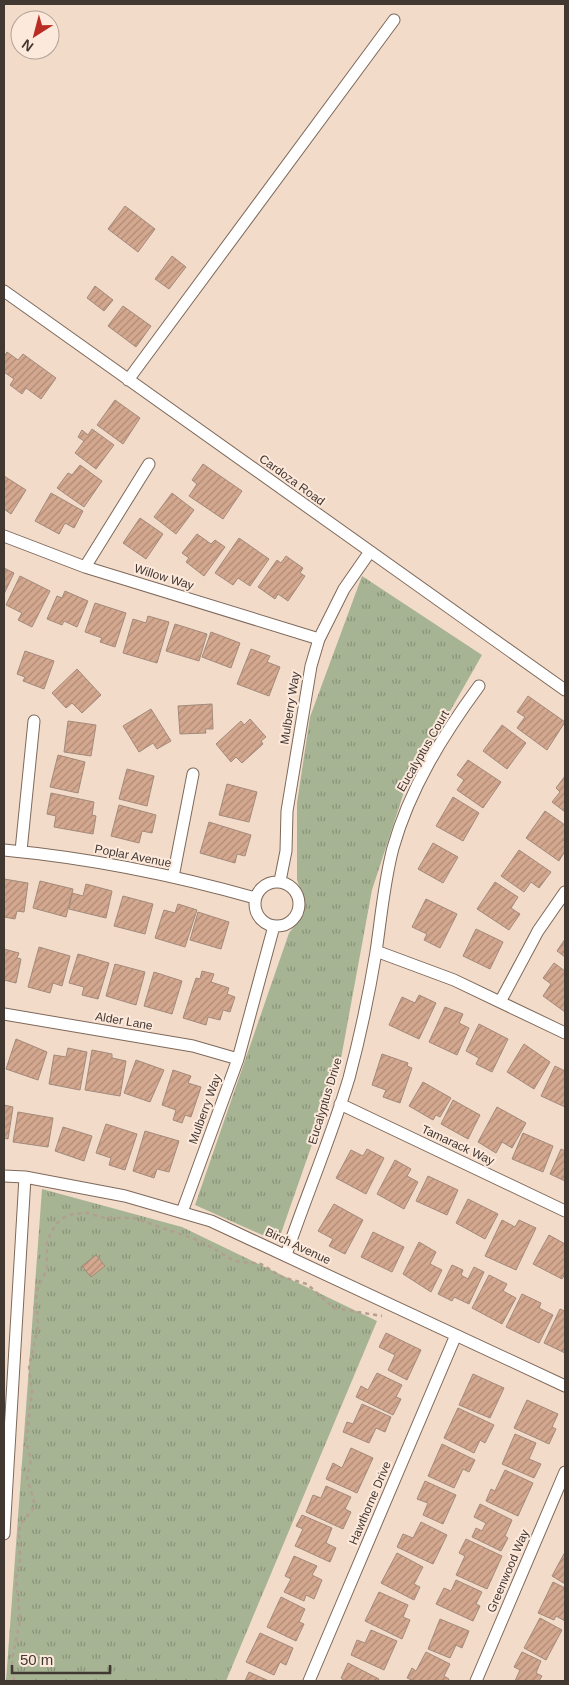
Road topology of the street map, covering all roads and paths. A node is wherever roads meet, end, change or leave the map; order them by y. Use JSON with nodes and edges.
{"nodes":[{"id":1,"x":394,"y":20,"type":"dead end"},
{"id":2,"x":4,"y":291,"type":"edge"},
{"id":3,"x":128,"y":380,"type":"junction"},
{"id":4,"x":149,"y":464,"type":"dead end"},
{"id":5,"x":4,"y":536,"type":"edge"},
{"id":6,"x":370,"y":553,"type":"junction"},
{"id":7,"x":85,"y":567,"type":"junction"},
{"id":8,"x":319,"y":639,"type":"junction"},
{"id":9,"x":479,"y":686,"type":"dead end"},
{"id":10,"x":565,"y":690,"type":"edge"},
{"id":11,"x":34,"y":721,"type":"dead end"},
{"id":12,"x":193,"y":774,"type":"dead end"},
{"id":13,"x":4,"y":850,"type":"edge"},
{"id":14,"x":21,"y":852,"type":"junction"},
{"id":15,"x":173,"y":877,"type":"junction"},
{"id":16,"x":280,"y":881,"type":"junction"},
{"id":17,"x":565,"y":892,"type":"edge"},
{"id":18,"x":255,"y":898,"type":"junction"},
{"id":19,"x":274,"y":926,"type":"junction"},
{"id":20,"x":376,"y":951,"type":"junction"},
{"id":21,"x":500,"y":1002,"type":"junction"},
{"id":22,"x":4,"y":1014,"type":"edge"},
{"id":23,"x":565,"y":1033,"type":"edge"},
{"id":24,"x":238,"y":1059,"type":"junction"},
{"id":25,"x":340,"y":1104,"type":"junction"},
{"id":26,"x":4,"y":1176,"type":"edge"},
{"id":27,"x":25,"y":1177,"type":"junction"},
{"id":28,"x":565,"y":1211,"type":"edge"},
{"id":29,"x":182,"y":1212,"type":"junction"},
{"id":30,"x":286,"y":1255,"type":"junction"},
{"id":31,"x":382,"y":1316,"type":"dead end"},
{"id":32,"x":4,"y":1334,"type":"edge"},
{"id":33,"x":16,"y":1334,"type":"junction"},
{"id":34,"x":456,"y":1335,"type":"junction"},
{"id":35,"x":565,"y":1386,"type":"edge"},
{"id":36,"x":565,"y":1472,"type":"edge"},
{"id":37,"x":5,"y":1496,"type":"edge"},
{"id":38,"x":4,"y":1534,"type":"edge"},
{"id":39,"x":14,"y":1681,"type":"edge"},
{"id":40,"x":309,"y":1681,"type":"edge"},
{"id":41,"x":476,"y":1681,"type":"edge"}],
"edges":[{"from":1,"to":3,"type":"street"},
{"from":2,"to":3,"type":"street","name":"Cardoza Road"},
{"from":3,"to":6,"type":"street","name":"Cardoza Road"},
{"from":4,"to":7,"type":"street"},
{"from":5,"to":7,"type":"street","name":"Willow Way"},
{"from":6,"to":8,"type":"street","name":"Mulberry Way"},
{"from":6,"to":10,"type":"street","name":"Cardoza Road"},
{"from":7,"to":8,"type":"street","name":"Willow Way"},
{"from":8,"to":16,"type":"street","name":"Mulberry Way"},
{"from":9,"to":20,"type":"street","name":"Eucalyptus Court"},
{"from":11,"to":14,"type":"street"},
{"from":12,"to":15,"type":"street"},
{"from":13,"to":14,"type":"street","name":"Poplar Avenue"},
{"from":14,"to":15,"type":"street","name":"Poplar Avenue"},
{"from":15,"to":18,"type":"street","name":"Poplar Avenue"},
{"from":16,"to":18,"type":"street"},
{"from":16,"to":19,"type":"street"},
{"from":17,"to":21,"type":"street"},
{"from":18,"to":19,"type":"street"},
{"from":19,"to":24,"type":"street","name":"Mulberry Way"},
{"from":20,"to":21,"type":"street"},
{"from":20,"to":25,"type":"street","name":"Eucalyptus Drive"},
{"from":21,"to":23,"type":"street"},
{"from":22,"to":24,"type":"street","name":"Alder Lane"},
{"from":24,"to":29,"type":"street","name":"Mulberry Way"},
{"from":25,"to":28,"type":"street","name":"Tamarack Way"},
{"from":25,"to":30,"type":"street","name":"Eucalyptus Drive"},
{"from":26,"to":27,"type":"street","name":"Birch Avenue"},
{"from":27,"to":29,"type":"street","name":"Birch Avenue"},
{"from":27,"to":33,"type":"street"},
{"from":29,"to":30,"type":"street","name":"Birch Avenue"},
{"from":30,"to":34,"type":"street","name":"Birch Avenue"},
{"from":31,"to":39,"type":"path"},
{"from":32,"to":33,"type":"street"},
{"from":33,"to":37,"type":"street"},
{"from":34,"to":35,"type":"street","name":"Birch Avenue"},
{"from":34,"to":40,"type":"street","name":"Hawthorne Drive"},
{"from":36,"to":41,"type":"street","name":"Greenwood Way"},
{"from":37,"to":38,"type":"street"}]}
